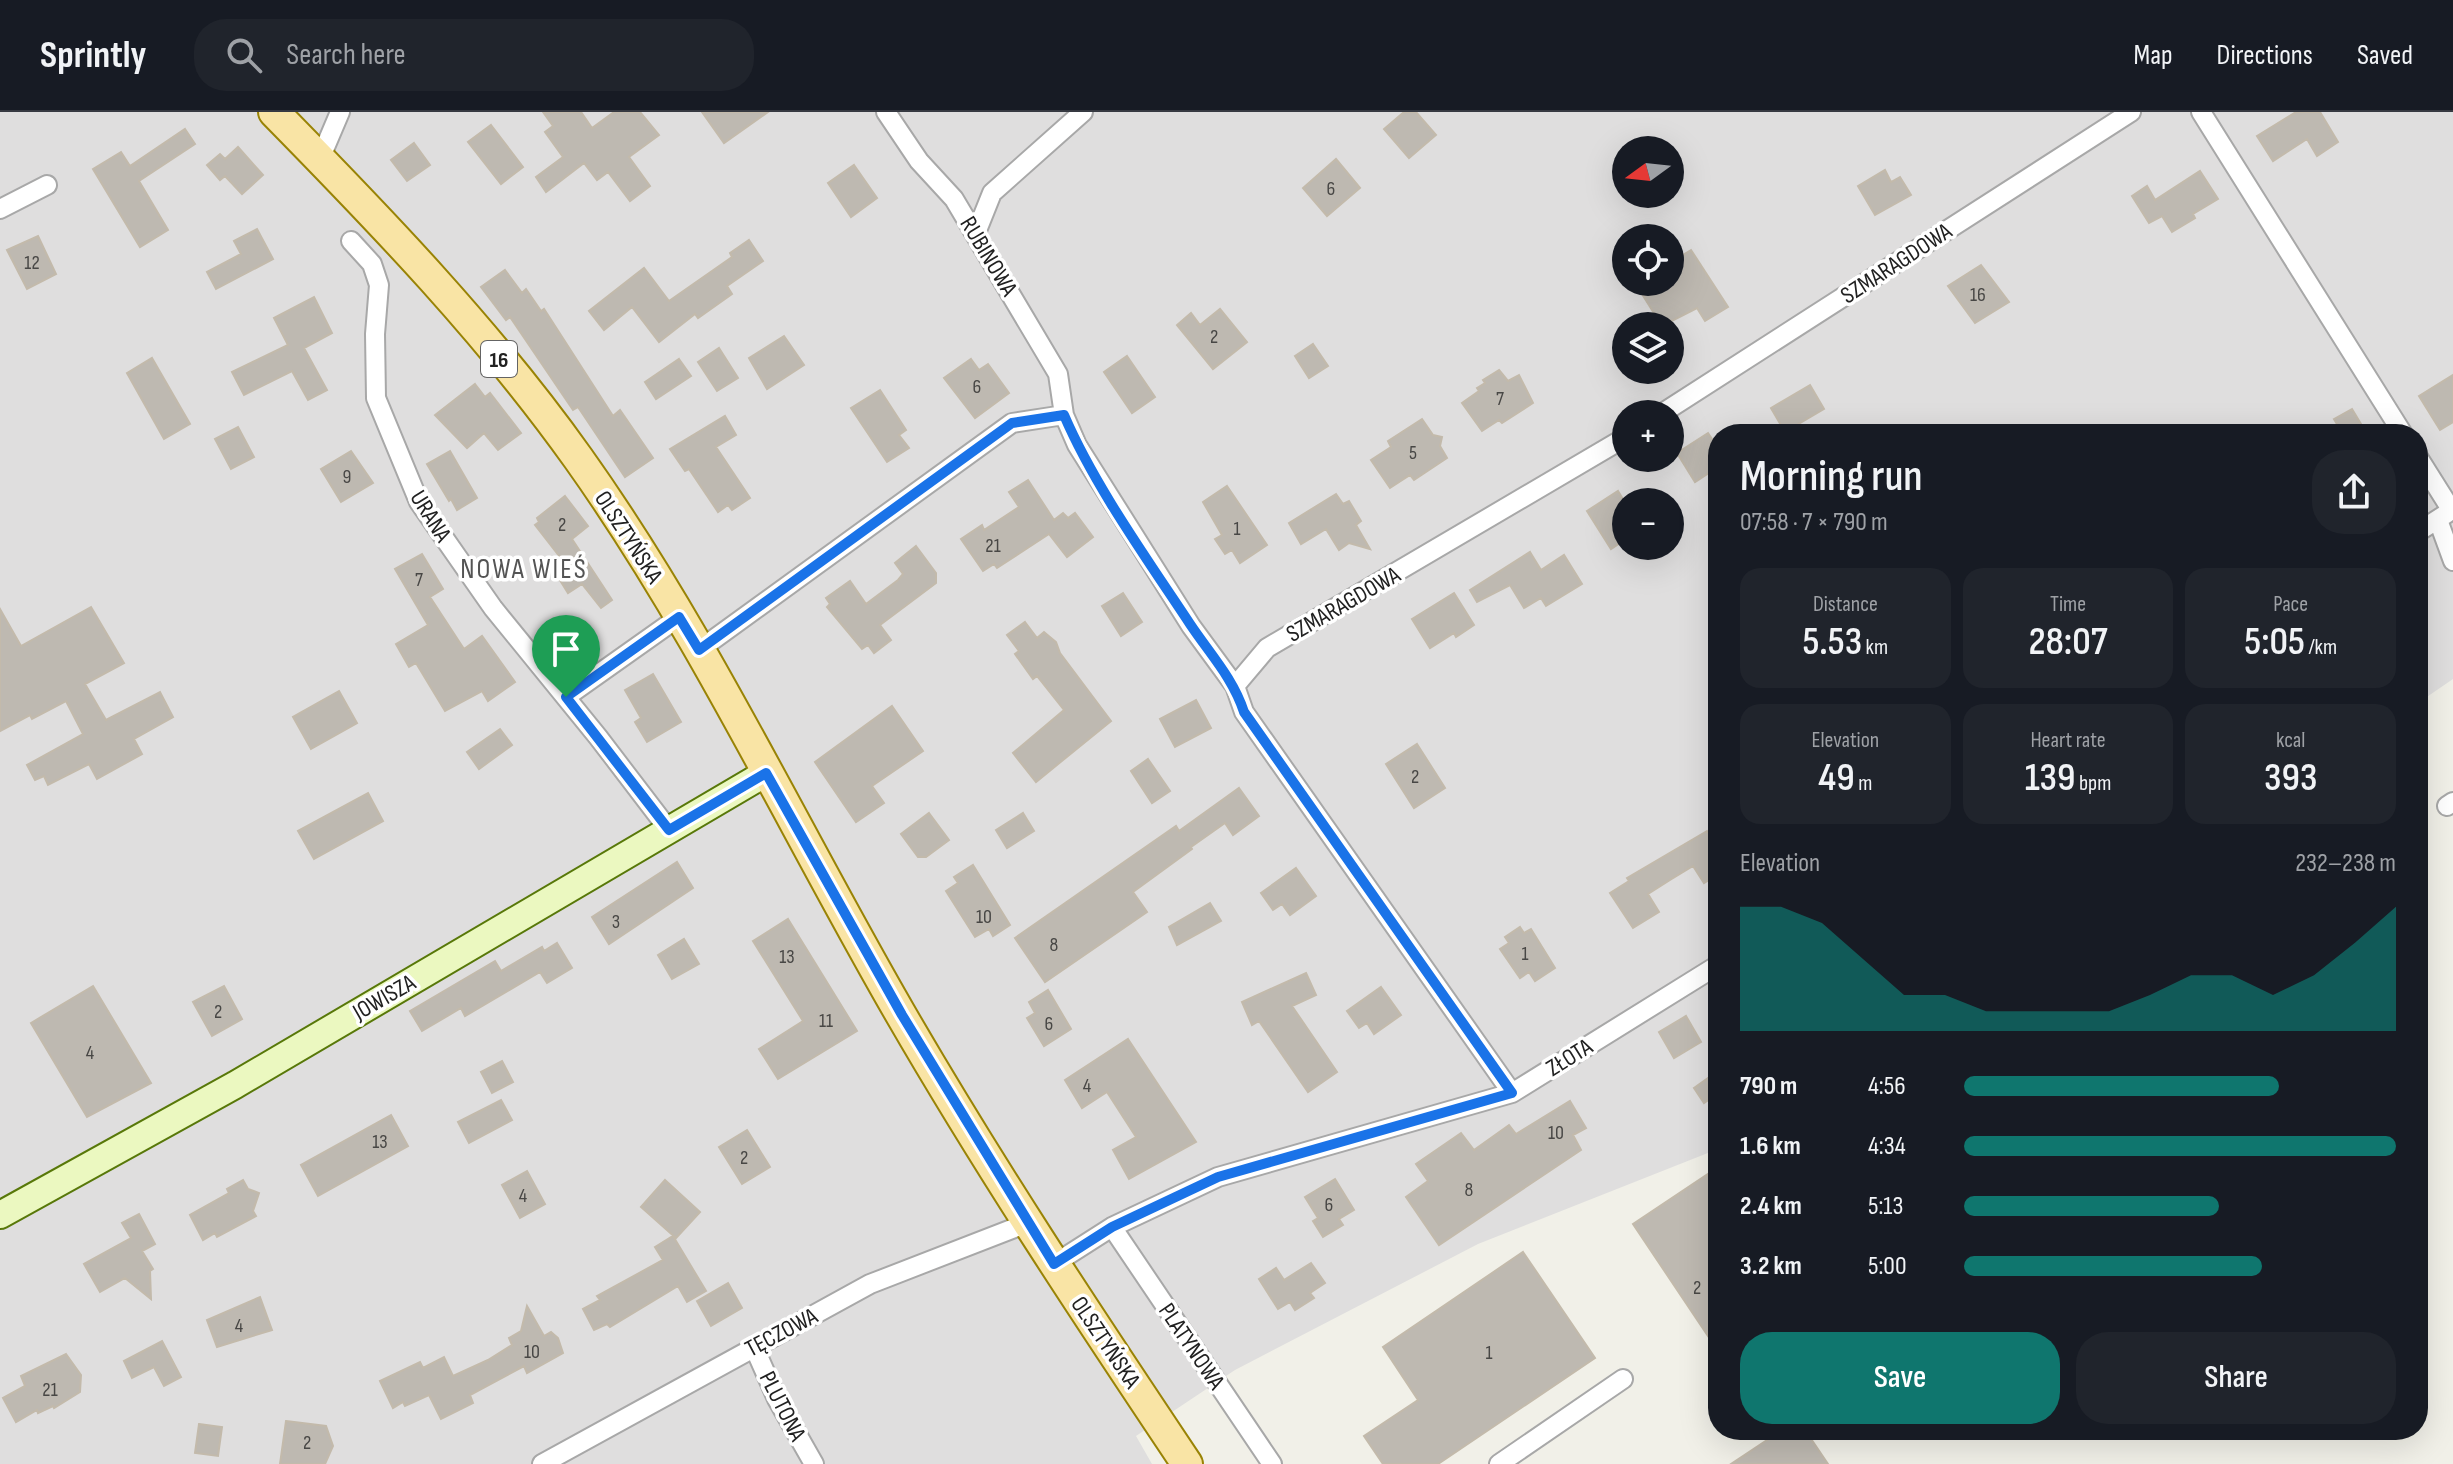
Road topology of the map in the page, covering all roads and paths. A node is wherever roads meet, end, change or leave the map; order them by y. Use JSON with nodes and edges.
{"nodes":[{"id":1,"x":274,"y":112,"type":"edge"},
{"id":2,"x":340,"y":112,"type":"edge"},
{"id":3,"x":886,"y":112,"type":"edge"},
{"id":4,"x":1083,"y":112,"type":"edge"},
{"id":5,"x":2131,"y":112,"type":"edge"},
{"id":6,"x":2201,"y":112,"type":"edge"},
{"id":7,"x":320,"y":159,"type":"junction"},
{"id":8,"x":47,"y":185,"type":"dead end"},
{"id":9,"x":0,"y":209,"type":"edge"},
{"id":10,"x":976,"y":233,"type":"junction"},
{"id":11,"x":351,"y":241,"type":"dead end"},
{"id":12,"x":1683,"y":400,"type":"edge"},
{"id":13,"x":1064,"y":415,"type":"junction"},
{"id":14,"x":2397,"y":424,"type":"edge"},
{"id":15,"x":1612,"y":445,"type":"edge"},
{"id":16,"x":2428,"y":476,"type":"edge"},
{"id":17,"x":2448,"y":514,"type":"edge"},
{"id":18,"x":2428,"y":526,"type":"edge"},
{"id":19,"x":2453,"y":561,"type":"edge"},
{"id":20,"x":679,"y":617,"type":"junction"},
{"id":21,"x":699,"y":650,"type":"junction"},
{"id":22,"x":1235,"y":686,"type":"junction"},
{"id":23,"x":566,"y":697,"type":"junction"},
{"id":24,"x":766,"y":773,"type":"junction"},
{"id":25,"x":669,"y":830,"type":"junction"},
{"id":26,"x":1708,"y":971,"type":"edge"},
{"id":27,"x":1512,"y":1093,"type":"junction"},
{"id":28,"x":1,"y":1212,"type":"edge"},
{"id":29,"x":1030,"y":1222,"type":"junction"},
{"id":30,"x":1112,"y":1227,"type":"junction"},
{"id":31,"x":1054,"y":1264,"type":"junction"},
{"id":32,"x":754,"y":1347,"type":"junction"},
{"id":33,"x":1623,"y":1379,"type":"dead end"},
{"id":34,"x":542,"y":1464,"type":"edge"},
{"id":35,"x":814,"y":1464,"type":"edge"},
{"id":36,"x":1187,"y":1464,"type":"edge"},
{"id":37,"x":1272,"y":1464,"type":"edge"},
{"id":38,"x":1499,"y":1464,"type":"edge"}],
"edges":[{"from":1,"to":7,"type":"main road","name":"OLSZTYŃSKA","number":"16"},
{"from":2,"to":7,"type":"street"},
{"from":3,"to":10,"type":"street","name":"RUBINOWA"},
{"from":4,"to":10,"type":"street"},
{"from":5,"to":12,"type":"street","name":"SZMARAGDOWA"},
{"from":6,"to":14,"type":"street"},
{"from":7,"to":20,"type":"main road","name":"OLSZTYŃSKA","number":"16"},
{"from":8,"to":9,"type":"street"},
{"from":10,"to":13,"type":"street","name":"RUBINOWA"},
{"from":11,"to":23,"type":"street","name":"URANA"},
{"from":13,"to":21,"type":"street"},
{"from":13,"to":22,"type":"street","name":"RUBINOWA"},
{"from":15,"to":22,"type":"street","name":"SZMARAGDOWA"},
{"from":16,"to":17,"type":"street"},
{"from":17,"to":18,"type":"street"},
{"from":17,"to":19,"type":"street"},
{"from":20,"to":21,"type":"main road","name":"OLSZTYŃSKA","number":"16"},
{"from":20,"to":23,"type":"street"},
{"from":21,"to":24,"type":"main road","name":"OLSZTYŃSKA","number":"16"},
{"from":22,"to":27,"type":"street","name":"RUBINOWA"},
{"from":23,"to":25,"type":"street","name":"URANA"},
{"from":24,"to":25,"type":"street","name":"JOWISZA"},
{"from":24,"to":29,"type":"main road","name":"OLSZTYŃSKA","number":"16"},
{"from":25,"to":28,"type":"street","name":"JOWISZA"},
{"from":26,"to":27,"type":"street","name":"ZŁOTA"},
{"from":27,"to":30,"type":"street","name":"ZŁOTA"},
{"from":29,"to":31,"type":"main road","name":"OLSZTYŃSKA","number":"16"},
{"from":29,"to":32,"type":"street","name":"TĘCZOWA"},
{"from":30,"to":31,"type":"street","name":"ZŁOTA"},
{"from":30,"to":37,"type":"street","name":"PLATYNOWA"},
{"from":31,"to":36,"type":"main road","name":"OLSZTYŃSKA","number":"16"},
{"from":32,"to":34,"type":"street","name":"TĘCZOWA"},
{"from":32,"to":35,"type":"street","name":"PLUTONA"},
{"from":33,"to":38,"type":"street"}]}
